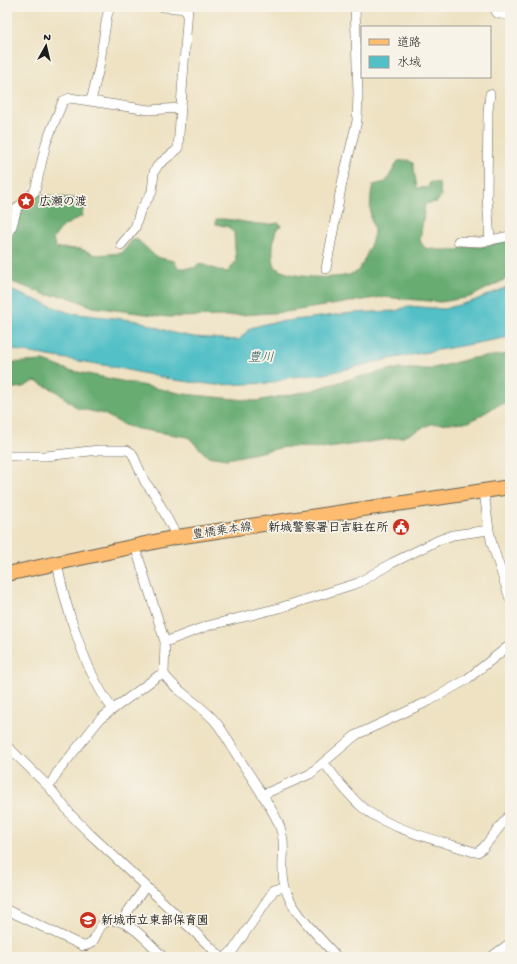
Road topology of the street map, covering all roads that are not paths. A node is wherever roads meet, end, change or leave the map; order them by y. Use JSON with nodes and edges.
{"nodes":[{"id":1,"x":110,"y":7,"type":"edge"},
{"id":2,"x":163,"y":7,"type":"edge"},
{"id":3,"x":355,"y":7,"type":"edge"},
{"id":4,"x":494,"y":7,"type":"edge"},
{"id":5,"x":188,"y":8,"type":"edge"},
{"id":6,"x":510,"y":16,"type":"edge"},
{"id":7,"x":490,"y":94,"type":"dead end"},
{"id":8,"x":90,"y":101,"type":"junction"},
{"id":9,"x":181,"y":108,"type":"junction"},
{"id":10,"x":7,"y":234,"type":"edge"},
{"id":11,"x":510,"y":236,"type":"edge"},
{"id":12,"x":458,"y":241,"type":"dead end"},
{"id":13,"x":490,"y":241,"type":"junction"},
{"id":14,"x":121,"y":245,"type":"dead end"},
{"id":15,"x":326,"y":269,"type":"dead end"},
{"id":16,"x":7,"y":456,"type":"edge"},
{"id":17,"x":510,"y":487,"type":"edge"},
{"id":18,"x":484,"y":492,"type":"junction"},
{"id":19,"x":489,"y":530,"type":"junction"},
{"id":20,"x":177,"y":537,"type":"junction"},
{"id":21,"x":135,"y":546,"type":"junction"},
{"id":22,"x":57,"y":563,"type":"junction"},
{"id":23,"x":7,"y":574,"type":"edge"},
{"id":24,"x":510,"y":599,"type":"edge"},
{"id":25,"x":165,"y":642,"type":"junction"},
{"id":26,"x":510,"y":645,"type":"edge"},
{"id":27,"x":164,"y":674,"type":"junction"},
{"id":28,"x":112,"y":708,"type":"junction"},
{"id":29,"x":7,"y":746,"type":"edge"},
{"id":30,"x":324,"y":763,"type":"junction"},
{"id":31,"x":49,"y":787,"type":"junction"},
{"id":32,"x":262,"y":795,"type":"junction"},
{"id":33,"x":510,"y":814,"type":"edge"},
{"id":34,"x":146,"y":886,"type":"junction"},
{"id":35,"x":284,"y":886,"type":"junction"},
{"id":36,"x":7,"y":910,"type":"edge"},
{"id":37,"x":124,"y":922,"type":"junction"},
{"id":38,"x":510,"y":944,"type":"edge"},
{"id":39,"x":162,"y":957,"type":"edge"},
{"id":40,"x":220,"y":957,"type":"edge"},
{"id":41,"x":226,"y":957,"type":"edge"},
{"id":42,"x":337,"y":957,"type":"edge"},
{"id":43,"x":492,"y":957,"type":"edge"}],
"edges":[{"from":1,"to":8,"type":"street"},
{"from":2,"to":5,"type":"street"},
{"from":3,"to":15,"type":"street"},
{"from":4,"to":6,"type":"street"},
{"from":5,"to":9,"type":"street"},
{"from":7,"to":13,"type":"street"},
{"from":8,"to":9,"type":"street"},
{"from":8,"to":10,"type":"street"},
{"from":9,"to":14,"type":"street"},
{"from":11,"to":13,"type":"street"},
{"from":12,"to":13,"type":"street"},
{"from":16,"to":20,"type":"street"},
{"from":17,"to":18,"type":"main road","name":"豊橋乗本線"},
{"from":18,"to":19,"type":"street"},
{"from":18,"to":20,"type":"main road","name":"豊橋乗本線"},
{"from":19,"to":24,"type":"street"},
{"from":19,"to":25,"type":"street"},
{"from":20,"to":21,"type":"main road","name":"豊橋乗本線"},
{"from":21,"to":22,"type":"main road","name":"豊橋乗本線"},
{"from":21,"to":25,"type":"street"},
{"from":22,"to":23,"type":"main road","name":"豊橋乗本線"},
{"from":22,"to":28,"type":"street"},
{"from":25,"to":27,"type":"street"},
{"from":26,"to":30,"type":"street"},
{"from":27,"to":28,"type":"street"},
{"from":27,"to":32,"type":"street"},
{"from":28,"to":31,"type":"street"},
{"from":29,"to":31,"type":"street"},
{"from":30,"to":32,"type":"street"},
{"from":30,"to":33,"type":"street"},
{"from":31,"to":34,"type":"street"},
{"from":32,"to":35,"type":"street"},
{"from":34,"to":37,"type":"street"},
{"from":34,"to":40,"type":"street"},
{"from":35,"to":41,"type":"street"},
{"from":35,"to":42,"type":"street"},
{"from":36,"to":37,"type":"street"},
{"from":37,"to":39,"type":"street"},
{"from":38,"to":43,"type":"street"}]}
